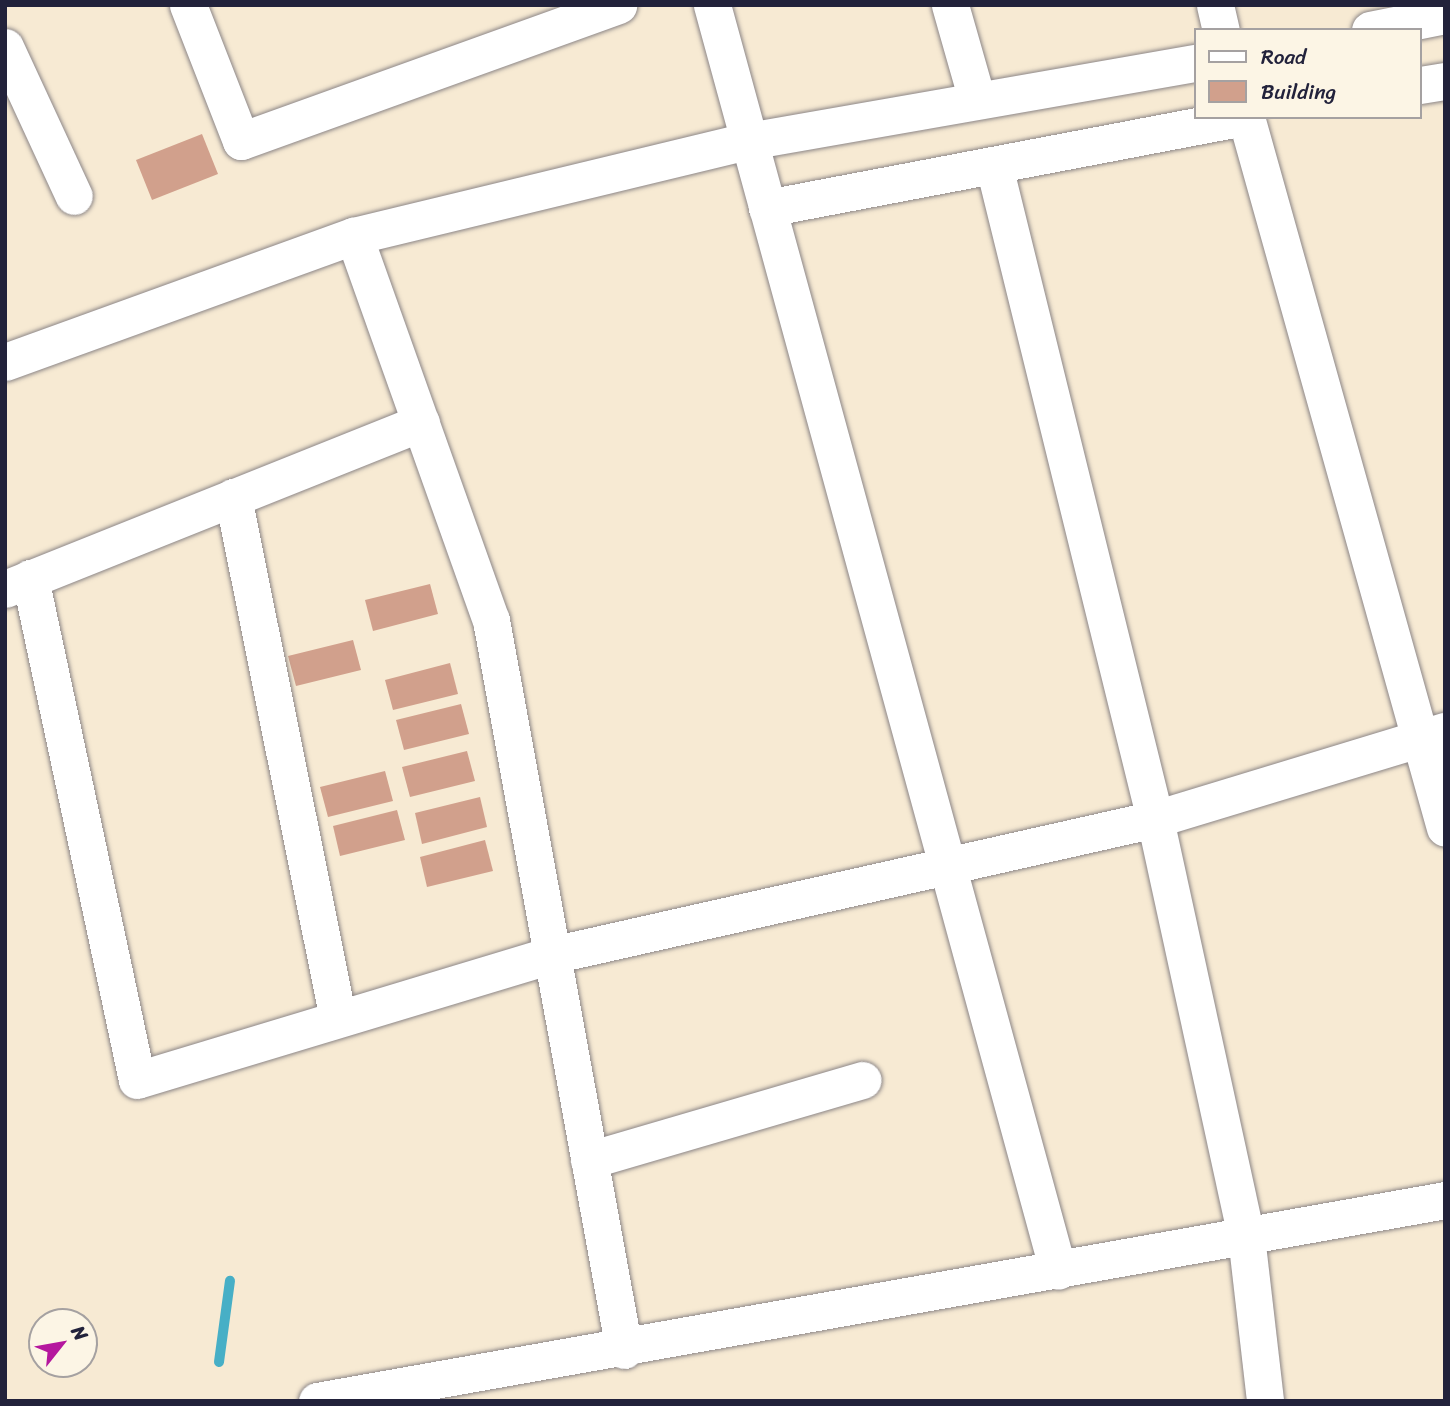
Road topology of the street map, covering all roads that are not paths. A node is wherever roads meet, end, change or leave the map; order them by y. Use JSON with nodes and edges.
{"nodes":[{"id":1,"x":188,"y":5,"type":"edge"},
{"id":2,"x":618,"y":5,"type":"edge"},
{"id":3,"x":712,"y":5,"type":"edge"},
{"id":4,"x":950,"y":5,"type":"edge"},
{"id":5,"x":1214,"y":5,"type":"edge"},
{"id":6,"x":1445,"y":15,"type":"edge"},
{"id":7,"x":1221,"y":28,"type":"edge"},
{"id":8,"x":1380,"y":28,"type":"edge"},
{"id":9,"x":5,"y":47,"type":"edge"},
{"id":10,"x":1194,"y":63,"type":"edge"},
{"id":11,"x":1445,"y":81,"type":"edge"},
{"id":12,"x":1422,"y":85,"type":"edge"},
{"id":13,"x":977,"y":100,"type":"junction"},
{"id":14,"x":1234,"y":119,"type":"edge"},
{"id":15,"x":1245,"y":119,"type":"edge"},
{"id":16,"x":750,"y":147,"type":"junction"},
{"id":17,"x":994,"y":166,"type":"junction"},
{"id":18,"x":74,"y":196,"type":"dead end"},
{"id":19,"x":765,"y":202,"type":"junction"},
{"id":20,"x":354,"y":236,"type":"junction"},
{"id":21,"x":5,"y":362,"type":"edge"},
{"id":22,"x":421,"y":423,"type":"junction"},
{"id":23,"x":233,"y":497,"type":"junction"},
{"id":24,"x":18,"y":583,"type":"edge"},
{"id":25,"x":1432,"y":735,"type":"edge"},
{"id":26,"x":1155,"y":819,"type":"junction"},
{"id":27,"x":1445,"y":828,"type":"edge"},
{"id":28,"x":946,"y":865,"type":"junction"},
{"id":29,"x":552,"y":955,"type":"junction"},
{"id":30,"x":338,"y":1019,"type":"junction"},
{"id":31,"x":863,"y":1080,"type":"dead end"},
{"id":32,"x":589,"y":1160,"type":"junction"},
{"id":33,"x":1445,"y":1200,"type":"edge"},
{"id":34,"x":1246,"y":1236,"type":"junction"},
{"id":35,"x":1058,"y":1271,"type":"junction"},
{"id":36,"x":624,"y":1350,"type":"junction"},
{"id":37,"x":409,"y":1393,"type":"edge"},
{"id":38,"x":317,"y":1401,"type":"edge"},
{"id":39,"x":1265,"y":1401,"type":"edge"}],
"edges":[{"from":1,"to":2,"type":"street"},
{"from":3,"to":16,"type":"street"},
{"from":4,"to":13,"type":"street"},
{"from":5,"to":7,"type":"street"},
{"from":6,"to":8,"type":"street"},
{"from":9,"to":18,"type":"street"},
{"from":10,"to":13,"type":"street"},
{"from":11,"to":12,"type":"street"},
{"from":13,"to":16,"type":"street"},
{"from":14,"to":17,"type":"street"},
{"from":15,"to":25,"type":"street"},
{"from":16,"to":19,"type":"street"},
{"from":16,"to":20,"type":"street"},
{"from":17,"to":19,"type":"street"},
{"from":17,"to":26,"type":"street"},
{"from":19,"to":28,"type":"street"},
{"from":20,"to":21,"type":"street"},
{"from":20,"to":22,"type":"street"},
{"from":22,"to":23,"type":"street"},
{"from":22,"to":29,"type":"street"},
{"from":23,"to":24,"type":"street"},
{"from":23,"to":30,"type":"street"},
{"from":24,"to":30,"type":"street"},
{"from":25,"to":26,"type":"street"},
{"from":25,"to":27,"type":"street"},
{"from":26,"to":28,"type":"street"},
{"from":26,"to":34,"type":"street"},
{"from":28,"to":29,"type":"street"},
{"from":28,"to":35,"type":"street"},
{"from":29,"to":30,"type":"street"},
{"from":29,"to":32,"type":"street"},
{"from":31,"to":32,"type":"street"},
{"from":32,"to":36,"type":"street"},
{"from":33,"to":34,"type":"street"},
{"from":34,"to":35,"type":"street"},
{"from":34,"to":39,"type":"street"},
{"from":35,"to":36,"type":"street"},
{"from":36,"to":37,"type":"street"},
{"from":37,"to":38,"type":"street"}]}
